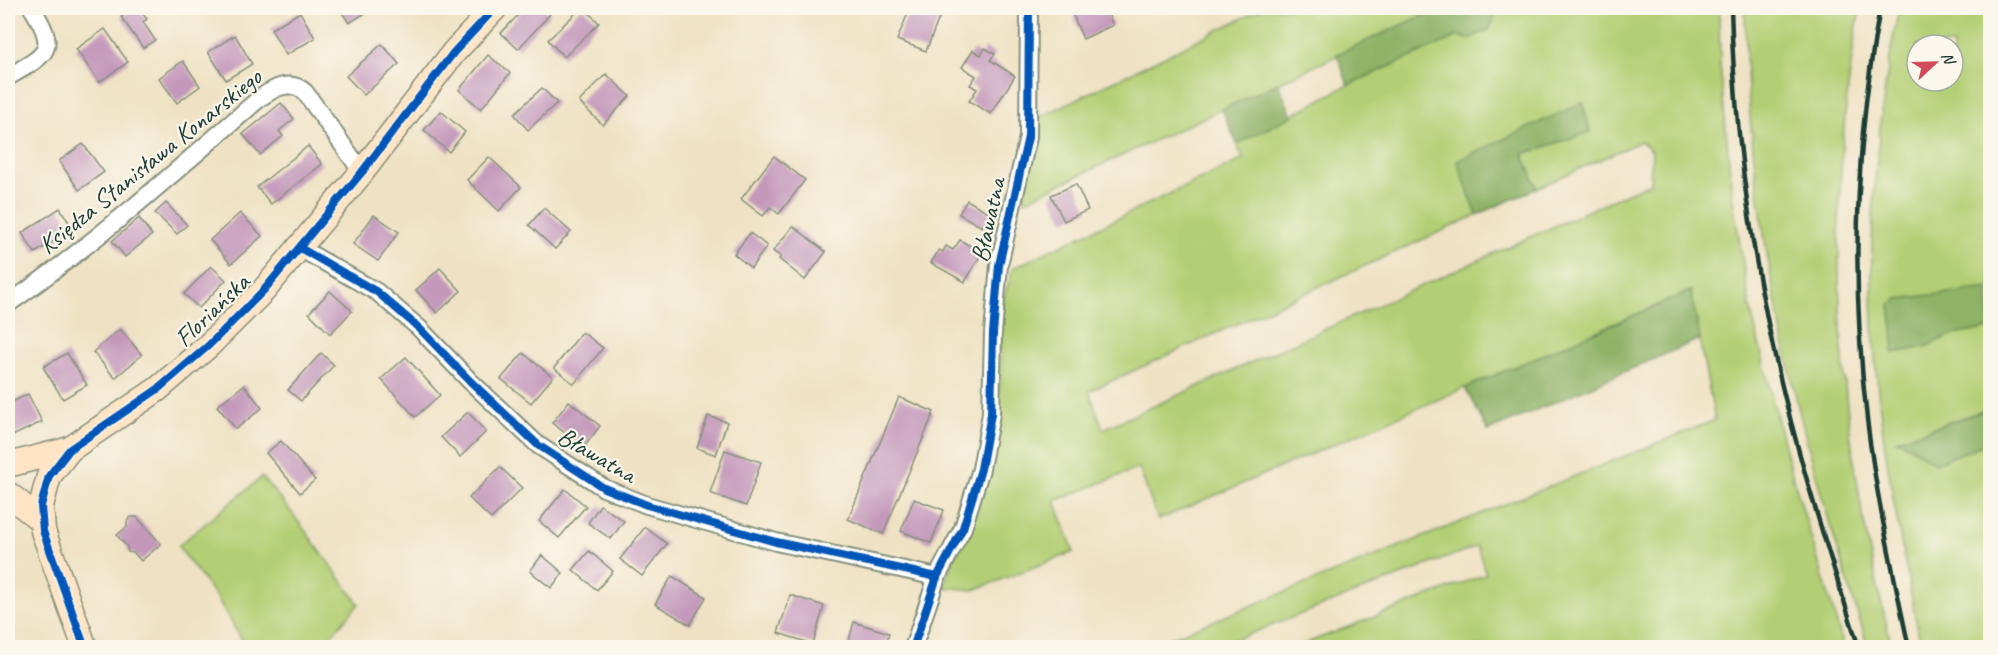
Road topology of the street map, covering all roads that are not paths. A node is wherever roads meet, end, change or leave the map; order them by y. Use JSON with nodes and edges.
{"nodes":[{"id":1,"x":32,"y":8,"type":"edge"},
{"id":2,"x":495,"y":8,"type":"edge"},
{"id":3,"x":1029,"y":8,"type":"edge"},
{"id":4,"x":8,"y":77,"type":"edge"},
{"id":5,"x":362,"y":172,"type":"junction"},
{"id":6,"x":300,"y":248,"type":"junction"},
{"id":7,"x":8,"y":304,"type":"edge"},
{"id":8,"x":70,"y":449,"type":"junction"},
{"id":9,"x":8,"y":465,"type":"edge"},
{"id":10,"x":8,"y":494,"type":"edge"},
{"id":11,"x":42,"y":521,"type":"junction"},
{"id":12,"x":937,"y":577,"type":"junction"},
{"id":13,"x":85,"y":648,"type":"edge"},
{"id":14,"x":913,"y":648,"type":"edge"}],
"edges":[{"from":1,"to":4,"type":"street"},
{"from":2,"to":5,"type":"street","name":"Floriańska"},
{"from":3,"to":12,"type":"street","name":"Bławatna"},
{"from":5,"to":6,"type":"street","name":"Floriańska"},
{"from":5,"to":7,"type":"street","name":"Księdza Stanisława Konarskiego"},
{"from":6,"to":8,"type":"street","name":"Floriańska"},
{"from":6,"to":12,"type":"street","name":"Bławatna"},
{"from":8,"to":9,"type":"street","name":"Floriańska"},
{"from":8,"to":11,"type":"street","name":"Floriańska"},
{"from":10,"to":11,"type":"street"},
{"from":11,"to":13,"type":"street","name":"Floriańska"},
{"from":12,"to":14,"type":"street","name":"Bławatna"}]}
